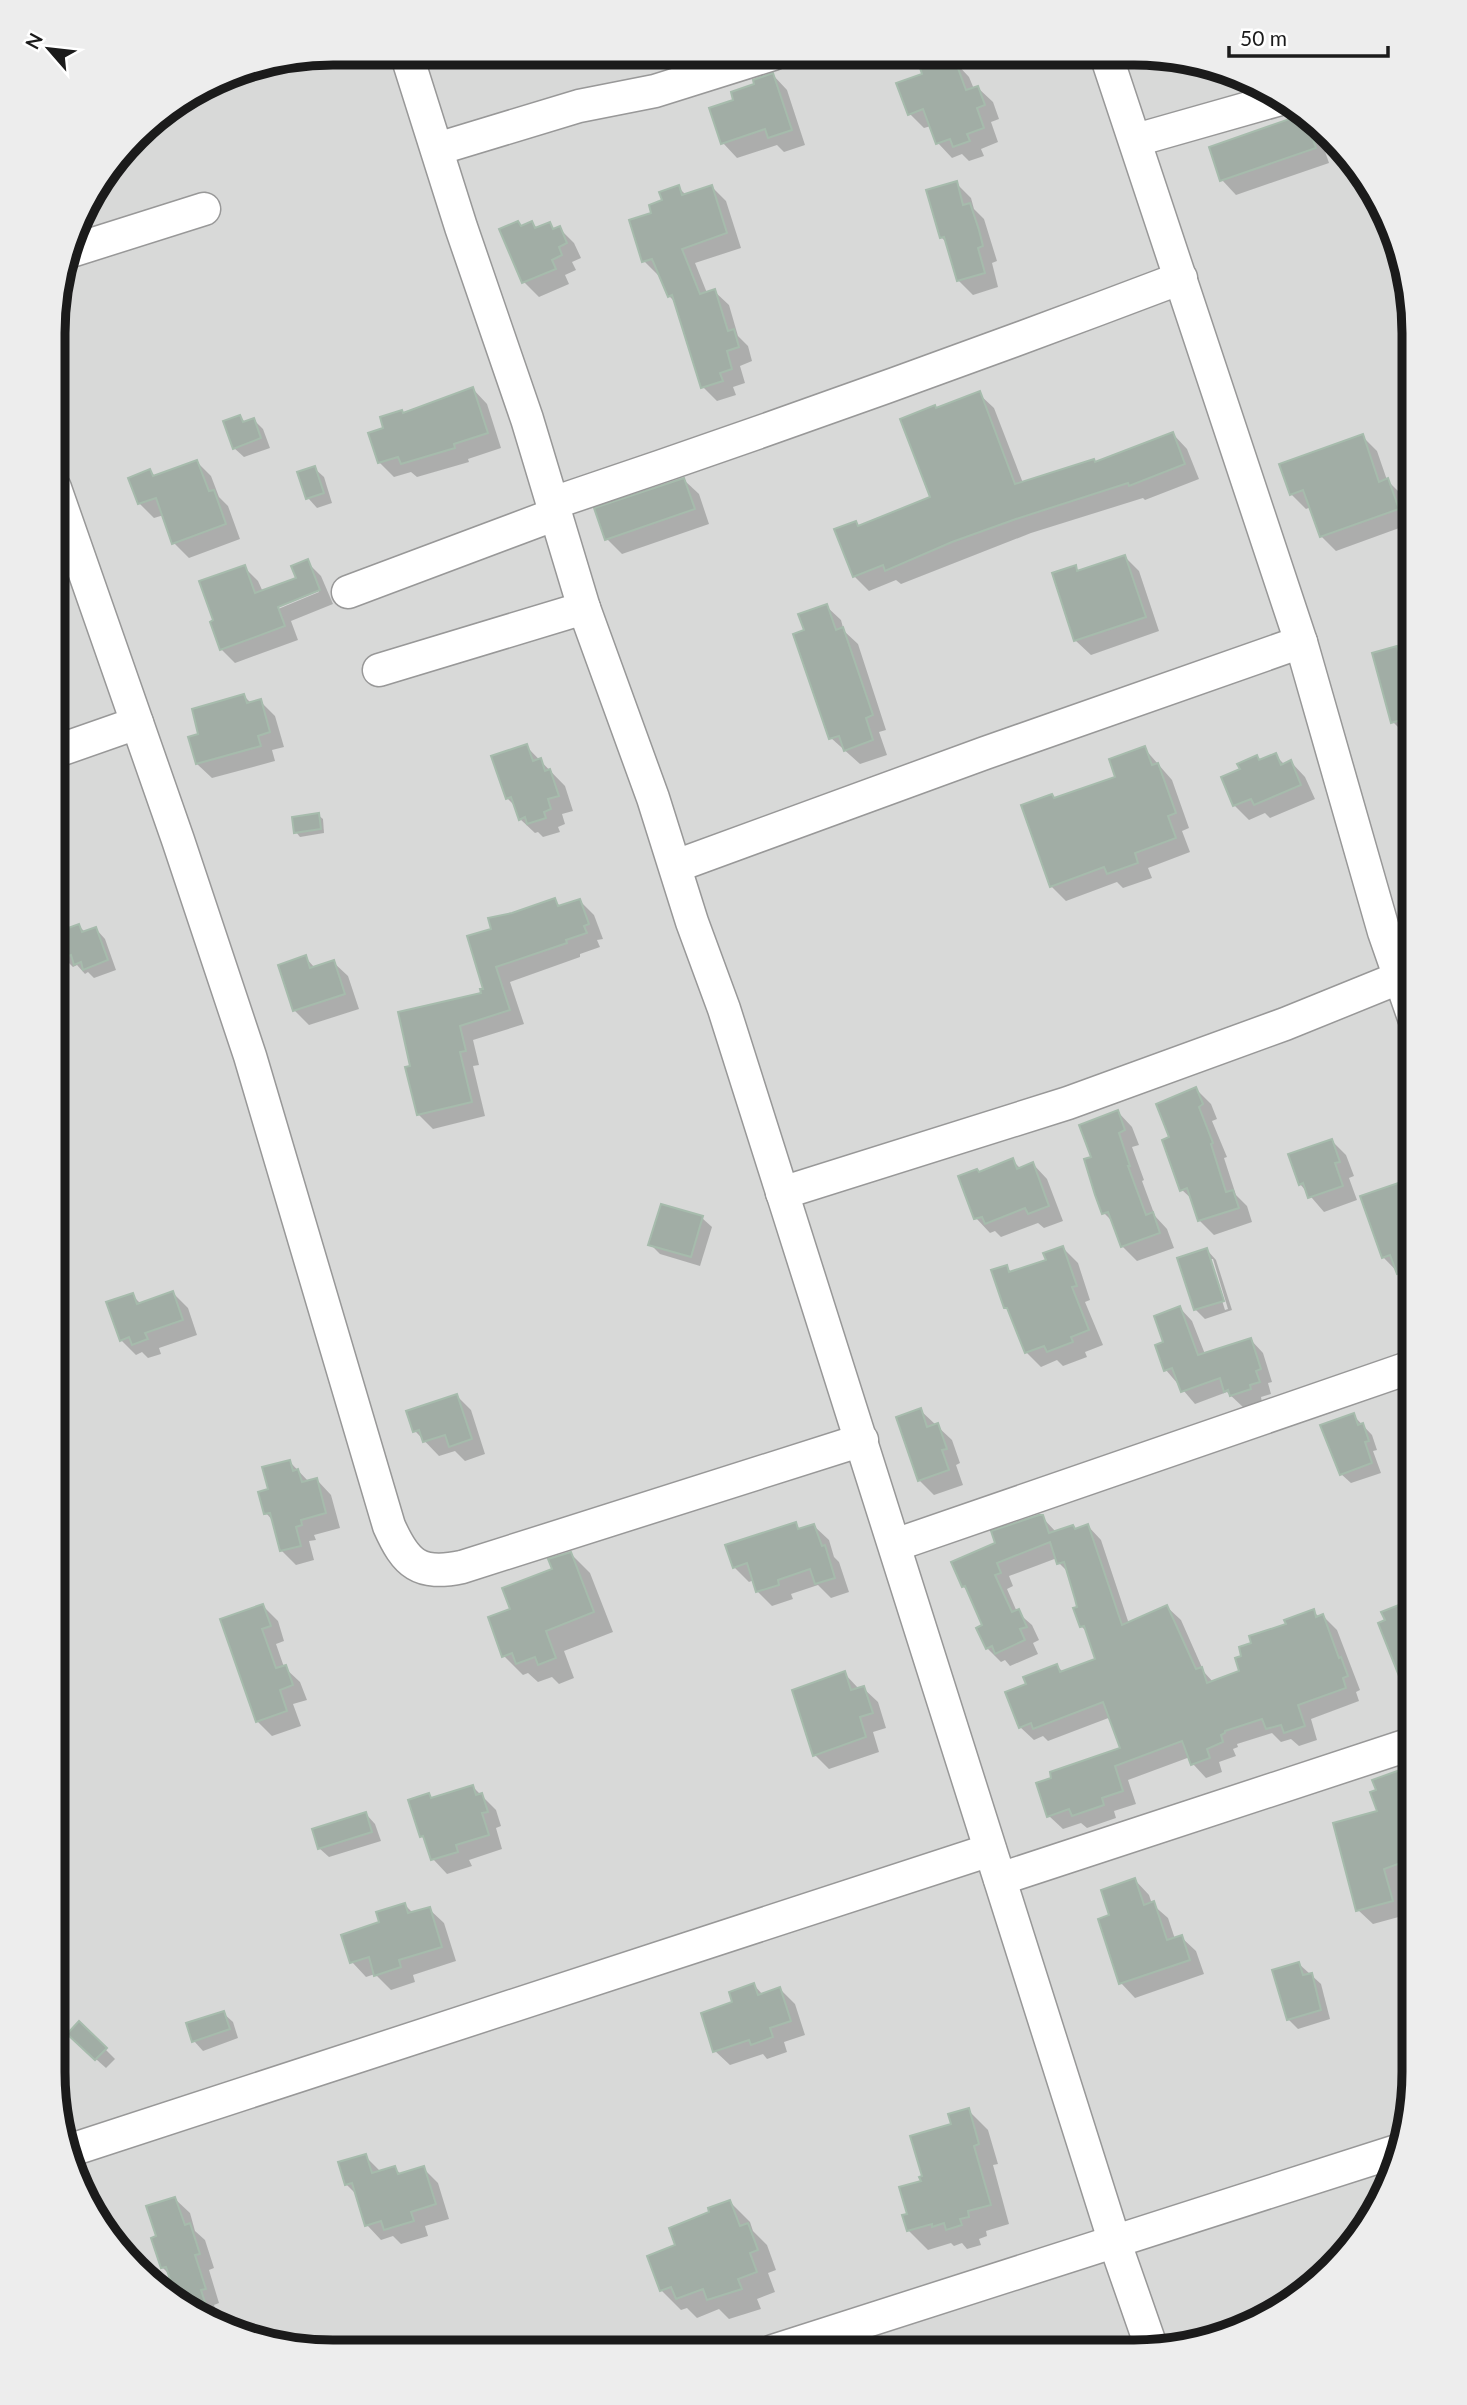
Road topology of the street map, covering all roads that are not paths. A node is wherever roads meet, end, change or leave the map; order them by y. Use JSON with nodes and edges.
{"nodes":[{"id":1,"x":410,"y":65,"type":"edge"},
{"id":2,"x":738,"y":65,"type":"edge"},
{"id":3,"x":1110,"y":65,"type":"edge"},
{"id":4,"x":1270,"y":102,"type":"edge"},
{"id":5,"x":1136,"y":140,"type":"junction"},
{"id":6,"x":437,"y":149,"type":"junction"},
{"id":7,"x":204,"y":209,"type":"dead end"},
{"id":8,"x":78,"y":249,"type":"edge"},
{"id":9,"x":1181,"y":278,"type":"junction"},
{"id":10,"x":555,"y":508,"type":"junction"},
{"id":11,"x":65,"y":517,"type":"edge"},
{"id":12,"x":348,"y":592,"type":"dead end"},
{"id":13,"x":584,"y":608,"type":"junction"},
{"id":14,"x":1301,"y":642,"type":"junction"},
{"id":15,"x":379,"y":670,"type":"dead end"},
{"id":16,"x":136,"y":723,"type":"junction"},
{"id":17,"x":65,"y":748,"type":"edge"},
{"id":18,"x":676,"y":866,"type":"junction"},
{"id":19,"x":1401,"y":977,"type":"junction"},
{"id":20,"x":1402,"y":980,"type":"edge"},
{"id":21,"x":782,"y":1193,"type":"junction"},
{"id":22,"x":1402,"y":1370,"type":"edge"},
{"id":23,"x":862,"y":1440,"type":"junction"},
{"id":24,"x":895,"y":1545,"type":"junction"},
{"id":25,"x":1402,"y":1747,"type":"edge"},
{"id":26,"x":990,"y":1850,"type":"junction"},
{"id":27,"x":1000,"y":1880,"type":"junction"},
{"id":28,"x":76,"y":2148,"type":"edge"},
{"id":29,"x":1390,"y":2153,"type":"edge"},
{"id":30,"x":1115,"y":2243,"type":"junction"},
{"id":31,"x":808,"y":2340,"type":"edge"},
{"id":32,"x":1149,"y":2340,"type":"edge"}],
"edges":[{"from":1,"to":6,"type":"street"},
{"from":2,"to":6,"type":"street"},
{"from":3,"to":5,"type":"street"},
{"from":4,"to":5,"type":"street"},
{"from":5,"to":9,"type":"street"},
{"from":6,"to":10,"type":"street"},
{"from":7,"to":8,"type":"street"},
{"from":9,"to":10,"type":"street"},
{"from":9,"to":14,"type":"street"},
{"from":10,"to":12,"type":"street"},
{"from":10,"to":13,"type":"street"},
{"from":11,"to":16,"type":"street"},
{"from":13,"to":15,"type":"street"},
{"from":13,"to":18,"type":"street"},
{"from":14,"to":18,"type":"street"},
{"from":14,"to":19,"type":"street"},
{"from":16,"to":17,"type":"street"},
{"from":16,"to":23,"type":"street"},
{"from":18,"to":21,"type":"street"},
{"from":19,"to":20,"type":"street"},
{"from":19,"to":21,"type":"street"},
{"from":21,"to":23,"type":"street"},
{"from":22,"to":24,"type":"street"},
{"from":23,"to":24,"type":"street"},
{"from":24,"to":26,"type":"street"},
{"from":25,"to":27,"type":"street"},
{"from":26,"to":27,"type":"street"},
{"from":26,"to":28,"type":"street"},
{"from":27,"to":30,"type":"street"},
{"from":29,"to":30,"type":"street"},
{"from":30,"to":31,"type":"street"},
{"from":30,"to":32,"type":"street"}]}
